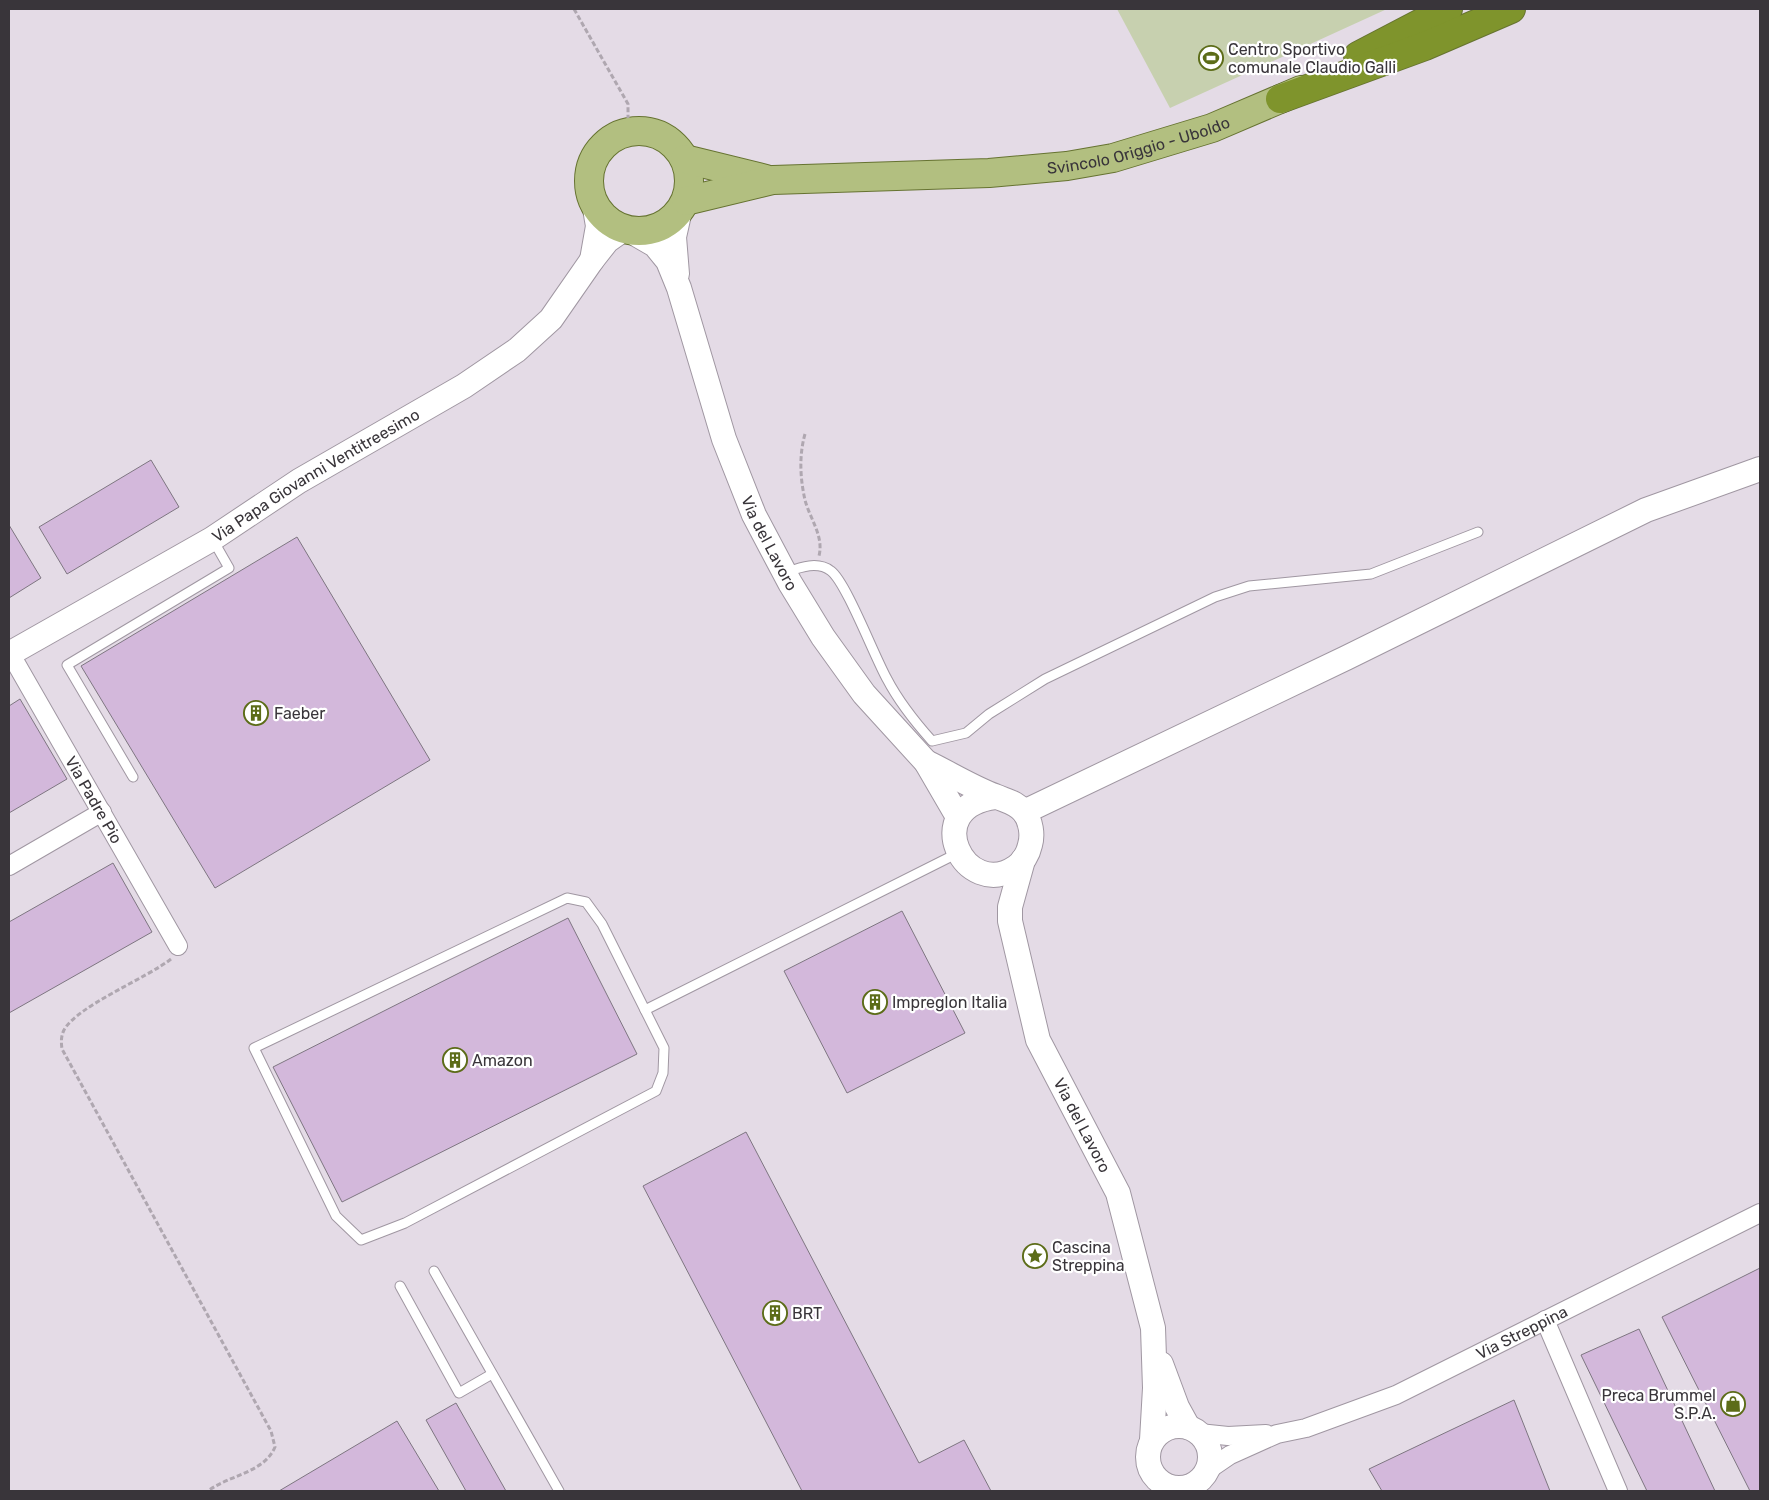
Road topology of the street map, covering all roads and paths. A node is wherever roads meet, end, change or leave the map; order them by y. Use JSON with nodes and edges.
{"nodes":[{"id":1,"x":574,"y":9,"type":"edge"},
{"id":2,"x":1448,"y":9,"type":"edge"},
{"id":3,"x":1477,"y":9,"type":"edge"},
{"id":4,"x":1511,"y":9,"type":"edge"},
{"id":5,"x":1280,"y":99,"type":"junction"},
{"id":6,"x":628,"y":132,"type":"junction"},
{"id":7,"x":685,"y":159,"type":"junction"},
{"id":8,"x":773,"y":180,"type":"junction"},
{"id":9,"x":594,"y":202,"type":"junction"},
{"id":10,"x":683,"y":206,"type":"junction"},
{"id":11,"x":627,"y":230,"type":"junction"},
{"id":12,"x":592,"y":260,"type":"junction"},
{"id":13,"x":679,"y":288,"type":"junction"},
{"id":14,"x":805,"y":434,"type":"dead end"},
{"id":15,"x":1760,"y":469,"type":"edge"},
{"id":16,"x":1478,"y":532,"type":"dead end"},
{"id":17,"x":212,"y":539,"type":"junction"},
{"id":18,"x":811,"y":566,"type":"junction"},
{"id":19,"x":784,"y":573,"type":"junction"},
{"id":20,"x":9,"y":653,"type":"edge"},
{"id":21,"x":926,"y":753,"type":"junction"},
{"id":22,"x":133,"y":777,"type":"dead end"},
{"id":23,"x":995,"y":796,"type":"junction"},
{"id":24,"x":102,"y":812,"type":"junction"},
{"id":25,"x":1024,"y":812,"type":"junction"},
{"id":26,"x":958,"y":817,"type":"junction"},
{"id":27,"x":958,"y":853,"type":"junction"},
{"id":28,"x":1023,"y":860,"type":"junction"},
{"id":29,"x":9,"y":866,"type":"edge"},
{"id":30,"x":990,"y":874,"type":"junction"},
{"id":31,"x":1010,"y":907,"type":"junction"},
{"id":32,"x":178,"y":946,"type":"joint"},
{"id":33,"x":645,"y":1010,"type":"junction"},
{"id":34,"x":1760,"y":1213,"type":"edge"},
{"id":35,"x":434,"y":1270,"type":"dead end"},
{"id":36,"x":400,"y":1286,"type":"dead end"},
{"id":37,"x":1545,"y":1320,"type":"junction"},
{"id":38,"x":1155,"y":1343,"type":"junction"},
{"id":39,"x":492,"y":1374,"type":"junction"},
{"id":40,"x":1194,"y":1430,"type":"junction"},
{"id":41,"x":1277,"y":1434,"type":"junction"},
{"id":42,"x":1152,"y":1440,"type":"junction"},
{"id":43,"x":1196,"y":1483,"type":"edge"},
{"id":44,"x":1157,"y":1484,"type":"edge"},
{"id":45,"x":208,"y":1491,"type":"edge"},
{"id":46,"x":558,"y":1491,"type":"edge"},
{"id":47,"x":1618,"y":1491,"type":"edge"}],
"edges":[{"from":1,"to":6,"type":"path"},
{"from":2,"to":5,"type":"highway"},
{"from":3,"to":5,"type":"main road","name":"Svincolo Origgio - Uboldo"},
{"from":4,"to":5,"type":"highway"},
{"from":5,"to":8,"type":"main road","name":"Svincolo Origgio - Uboldo"},
{"from":6,"to":7,"type":"main road"},
{"from":6,"to":9,"type":"main road"},
{"from":7,"to":8,"type":"main road","name":"Svincolo Origgio - Uboldo"},
{"from":7,"to":10,"type":"main road"},
{"from":8,"to":10,"type":"main road","name":"Svincolo Origgio - Uboldo"},
{"from":9,"to":11,"type":"main road"},
{"from":9,"to":12,"type":"street","name":"Via Papa Giovanni Ventitreesimo"},
{"from":10,"to":11,"type":"main road"},
{"from":10,"to":13,"type":"street","name":"Via del Lavoro"},
{"from":11,"to":12,"type":"street","name":"Via Papa Giovanni Ventitreesimo"},
{"from":11,"to":13,"type":"street","name":"Via del Lavoro"},
{"from":12,"to":17,"type":"street","name":"Via Papa Giovanni Ventitreesimo"},
{"from":13,"to":19,"type":"street","name":"Via del Lavoro"},
{"from":14,"to":18,"type":"path"},
{"from":15,"to":25,"type":"street"},
{"from":16,"to":21,"type":"lane"},
{"from":17,"to":20,"type":"street","name":"Via Papa Giovanni Ventitreesimo"},
{"from":17,"to":22,"type":"lane"},
{"from":18,"to":19,"type":"lane"},
{"from":18,"to":21,"type":"lane"},
{"from":19,"to":21,"type":"street","name":"Via del Lavoro"},
{"from":20,"to":24,"type":"street","name":"Via Padre Pio"},
{"from":21,"to":23,"type":"street","name":"Via del Lavoro"},
{"from":21,"to":26,"type":"street","name":"Via del Lavoro"},
{"from":23,"to":25,"type":"street","name":"Via del Lavoro"},
{"from":23,"to":26,"type":"street"},
{"from":24,"to":29,"type":"street"},
{"from":24,"to":32,"type":"street","name":"Via Padre Pio"},
{"from":25,"to":28,"type":"street","name":"Via del Lavoro"},
{"from":26,"to":27,"type":"street"},
{"from":27,"to":30,"type":"street"},
{"from":27,"to":33,"type":"lane"},
{"from":28,"to":30,"type":"street"},
{"from":28,"to":31,"type":"street","name":"Via del Lavoro"},
{"from":30,"to":31,"type":"street","name":"Via del Lavoro"},
{"from":31,"to":38,"type":"street","name":"Via del Lavoro"},
{"from":32,"to":45,"type":"path"},
{"from":33,"to":33,"type":"lane"},
{"from":34,"to":37,"type":"street","name":"Via Streppina"},
{"from":35,"to":39,"type":"lane"},
{"from":36,"to":39,"type":"lane"},
{"from":37,"to":41,"type":"street","name":"Via Streppina"},
{"from":37,"to":47,"type":"street"},
{"from":38,"to":40,"type":"street","name":"Via del Lavoro"},
{"from":38,"to":42,"type":"street","name":"Via del Lavoro"},
{"from":39,"to":46,"type":"lane"},
{"from":40,"to":41,"type":"street","name":"Via Streppina"},
{"from":40,"to":42,"type":"street"},
{"from":40,"to":43,"type":"street","name":"Via del Lavoro"},
{"from":41,"to":43,"type":"street","name":"Via Streppina"},
{"from":42,"to":44,"type":"street","name":"Via del Lavoro"},
{"from":43,"to":44,"type":"street","name":"Via del Lavoro"}]}
